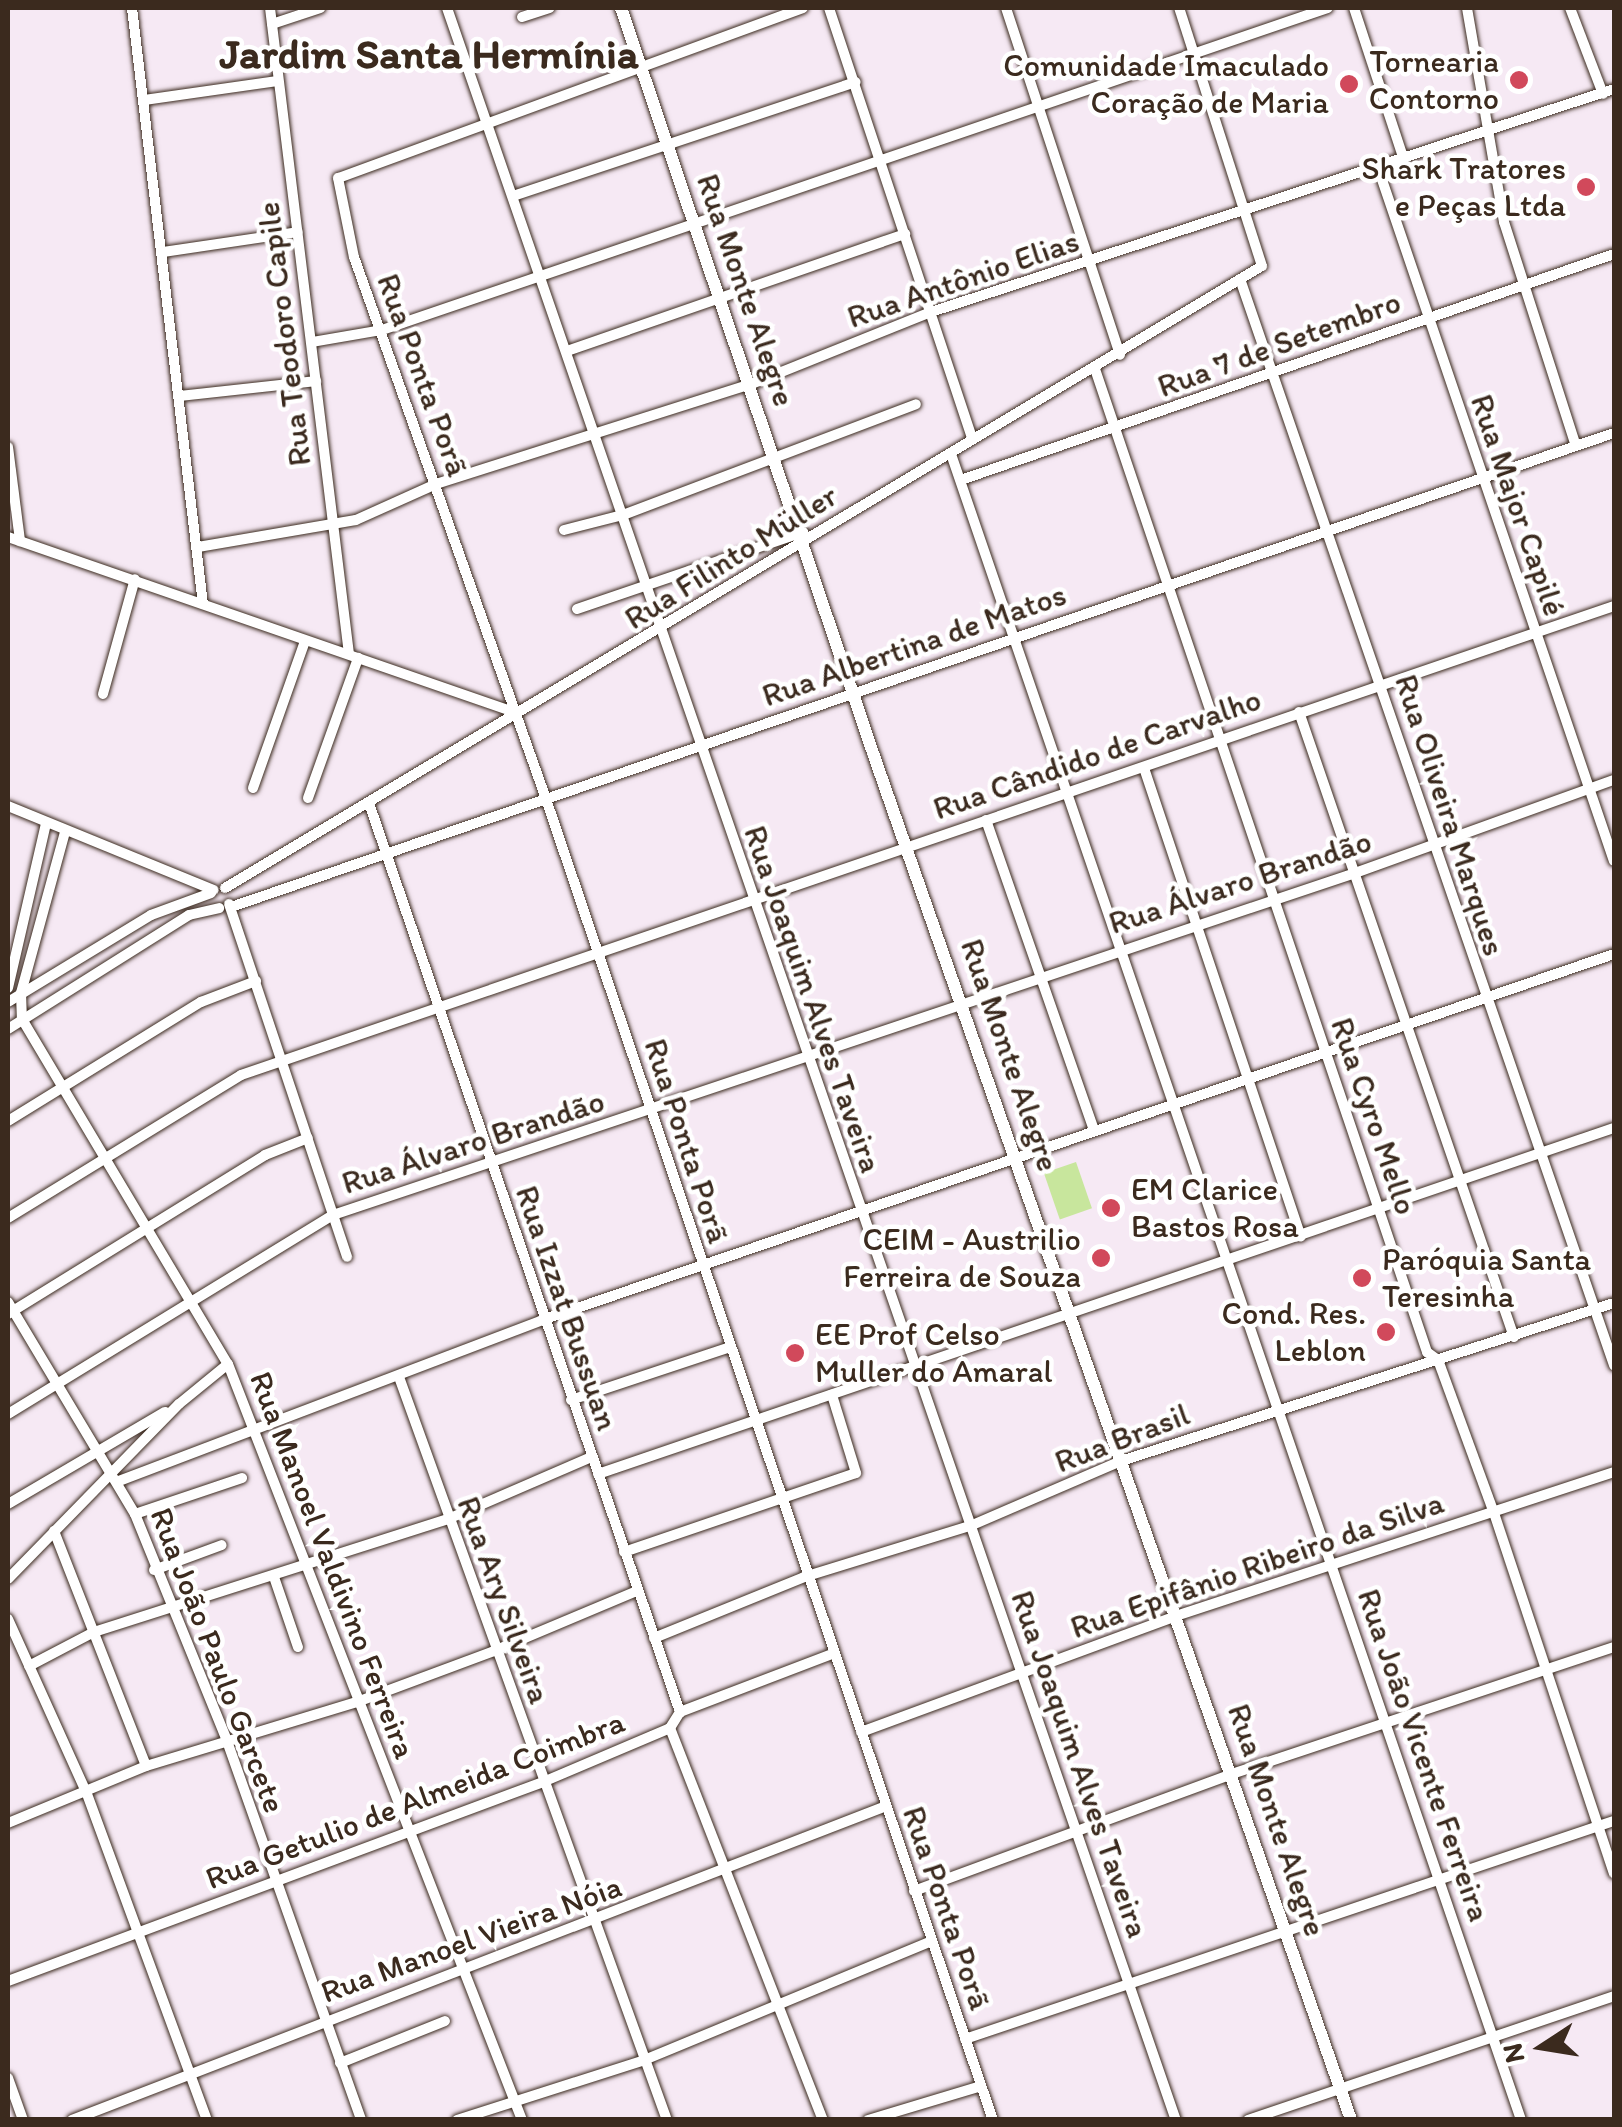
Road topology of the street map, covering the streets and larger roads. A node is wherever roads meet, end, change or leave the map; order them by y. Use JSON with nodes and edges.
{"nodes":[{"id":1,"x":132,"y":8,"type":"edge"},
{"id":2,"x":270,"y":8,"type":"edge"},
{"id":3,"x":320,"y":8,"type":"edge"},
{"id":4,"x":447,"y":8,"type":"edge"},
{"id":5,"x":550,"y":8,"type":"edge"},
{"id":6,"x":621,"y":8,"type":"edge"},
{"id":7,"x":803,"y":8,"type":"edge"},
{"id":8,"x":830,"y":8,"type":"edge"},
{"id":9,"x":1006,"y":8,"type":"edge"},
{"id":10,"x":1179,"y":8,"type":"edge"},
{"id":11,"x":1328,"y":8,"type":"edge"},
{"id":12,"x":1354,"y":8,"type":"edge"},
{"id":13,"x":1468,"y":8,"type":"edge"},
{"id":14,"x":1570,"y":8,"type":"edge"},
{"id":15,"x":522,"y":17,"type":"dead end"},
{"id":16,"x":272,"y":24,"type":"junction"},
{"id":17,"x":1194,"y":55,"type":"junction"},
{"id":18,"x":640,"y":64,"type":"junction"},
{"id":19,"x":278,"y":81,"type":"junction"},
{"id":20,"x":856,"y":82,"type":"junction"},
{"id":21,"x":1614,"y":89,"type":"edge"},
{"id":22,"x":1602,"y":94,"type":"junction"},
{"id":23,"x":144,"y":100,"type":"junction"},
{"id":24,"x":1037,"y":104,"type":"junction"},
{"id":25,"x":486,"y":120,"type":"junction"},
{"id":26,"x":1484,"y":131,"type":"junction"},
{"id":27,"x":667,"y":142,"type":"junction"},
{"id":28,"x":1402,"y":154,"type":"junction"},
{"id":29,"x":880,"y":157,"type":"junction"},
{"id":30,"x":1377,"y":165,"type":"junction"},
{"id":31,"x":513,"y":196,"type":"junction"},
{"id":32,"x":1242,"y":209,"type":"junction"},
{"id":33,"x":693,"y":221,"type":"junction"},
{"id":34,"x":298,"y":232,"type":"junction"},
{"id":35,"x":905,"y":234,"type":"junction"},
{"id":36,"x":162,"y":252,"type":"junction"},
{"id":37,"x":1614,"y":254,"type":"edge"},
{"id":38,"x":1090,"y":260,"type":"junction"},
{"id":39,"x":542,"y":278,"type":"junction"},
{"id":40,"x":1240,"y":280,"type":"junction"},
{"id":41,"x":1520,"y":285,"type":"junction"},
{"id":42,"x":720,"y":301,"type":"junction"},
{"id":43,"x":931,"y":312,"type":"junction"},
{"id":44,"x":1428,"y":318,"type":"junction"},
{"id":45,"x":382,"y":330,"type":"junction"},
{"id":46,"x":312,"y":342,"type":"junction"},
{"id":47,"x":567,"y":352,"type":"junction"},
{"id":48,"x":1120,"y":355,"type":"junction"},
{"id":49,"x":1095,"y":369,"type":"junction"},
{"id":50,"x":1272,"y":373,"type":"junction"},
{"id":51,"x":316,"y":381,"type":"junction"},
{"id":52,"x":748,"y":385,"type":"junction"},
{"id":53,"x":180,"y":396,"type":"junction"},
{"id":54,"x":916,"y":404,"type":"dead end"},
{"id":55,"x":1116,"y":428,"type":"junction"},
{"id":56,"x":1614,"y":433,"type":"edge"},
{"id":57,"x":596,"y":436,"type":"junction"},
{"id":58,"x":972,"y":437,"type":"junction"},
{"id":59,"x":1576,"y":446,"type":"junction"},
{"id":60,"x":8,"y":447,"type":"edge"},
{"id":61,"x":951,"y":454,"type":"junction"},
{"id":62,"x":774,"y":457,"type":"junction"},
{"id":63,"x":1482,"y":476,"type":"junction"},
{"id":64,"x":960,"y":480,"type":"junction"},
{"id":65,"x":436,"y":484,"type":"junction"},
{"id":66,"x":623,"y":515,"type":"junction"},
{"id":67,"x":333,"y":528,"type":"junction"},
{"id":68,"x":564,"y":530,"type":"dead end"},
{"id":69,"x":1328,"y":531,"type":"junction"},
{"id":70,"x":804,"y":535,"type":"junction"},
{"id":71,"x":14,"y":539,"type":"edge"},
{"id":72,"x":198,"y":547,"type":"junction"},
{"id":73,"x":135,"y":579,"type":"junction"},
{"id":74,"x":1169,"y":585,"type":"junction"},
{"id":75,"x":646,"y":587,"type":"junction"},
{"id":76,"x":204,"y":604,"type":"junction"},
{"id":77,"x":1614,"y":606,"type":"edge"},
{"id":78,"x":577,"y":609,"type":"dead end"},
{"id":79,"x":661,"y":632,"type":"junction"},
{"id":80,"x":1535,"y":634,"type":"junction"},
{"id":81,"x":1013,"y":636,"type":"junction"},
{"id":82,"x":305,"y":641,"type":"junction"},
{"id":83,"x":354,"y":656,"type":"junction"},
{"id":84,"x":1380,"y":684,"type":"junction"},
{"id":85,"x":854,"y":692,"type":"junction"},
{"id":86,"x":103,"y":694,"type":"dead end"},
{"id":87,"x":514,"y":712,"type":"junction"},
{"id":88,"x":1300,"y":712,"type":"junction"},
{"id":89,"x":1223,"y":739,"type":"junction"},
{"id":90,"x":698,"y":744,"type":"junction"},
{"id":91,"x":1144,"y":768,"type":"junction"},
{"id":92,"x":1614,"y":780,"type":"edge"},
{"id":93,"x":1588,"y":787,"type":"junction"},
{"id":94,"x":253,"y":788,"type":"dead end"},
{"id":95,"x":1066,"y":793,"type":"junction"},
{"id":96,"x":544,"y":796,"type":"junction"},
{"id":97,"x":308,"y":798,"type":"dead end"},
{"id":98,"x":8,"y":806,"type":"edge"},
{"id":99,"x":370,"y":806,"type":"junction"},
{"id":100,"x":986,"y":820,"type":"junction"},
{"id":101,"x":46,"y":824,"type":"junction"},
{"id":102,"x":65,"y":832,"type":"junction"},
{"id":103,"x":1431,"y":841,"type":"junction"},
{"id":104,"x":907,"y":844,"type":"junction"},
{"id":105,"x":387,"y":852,"type":"junction"},
{"id":106,"x":1614,"y":861,"type":"edge"},
{"id":107,"x":1356,"y":873,"type":"junction"},
{"id":108,"x":217,"y":891,"type":"junction"},
{"id":109,"x":1275,"y":896,"type":"junction"},
{"id":110,"x":752,"y":901,"type":"junction"},
{"id":111,"x":226,"y":906,"type":"junction"},
{"id":112,"x":1197,"y":924,"type":"junction"},
{"id":113,"x":1120,"y":948,"type":"junction"},
{"id":114,"x":597,"y":952,"type":"junction"},
{"id":115,"x":1614,"y":954,"type":"edge"},
{"id":116,"x":1040,"y":977,"type":"junction"},
{"id":117,"x":256,"y":981,"type":"junction"},
{"id":118,"x":8,"y":988,"type":"edge"},
{"id":119,"x":21,"y":993,"type":"junction"},
{"id":120,"x":1485,"y":997,"type":"junction"},
{"id":121,"x":8,"y":1002,"type":"edge"},
{"id":122,"x":962,"y":1003,"type":"junction"},
{"id":123,"x":442,"y":1008,"type":"junction"},
{"id":124,"x":22,"y":1020,"type":"junction"},
{"id":125,"x":1410,"y":1028,"type":"junction"},
{"id":126,"x":8,"y":1029,"type":"edge"},
{"id":127,"x":1326,"y":1054,"type":"junction"},
{"id":128,"x":806,"y":1055,"type":"junction"},
{"id":129,"x":284,"y":1059,"type":"junction"},
{"id":130,"x":1250,"y":1081,"type":"junction"},
{"id":131,"x":63,"y":1088,"type":"junction"},
{"id":132,"x":1175,"y":1106,"type":"junction"},
{"id":133,"x":650,"y":1108,"type":"junction"},
{"id":134,"x":8,"y":1121,"type":"edge"},
{"id":135,"x":1614,"y":1128,"type":"edge"},
{"id":136,"x":1094,"y":1130,"type":"junction"},
{"id":137,"x":308,"y":1138,"type":"junction"},
{"id":138,"x":1539,"y":1154,"type":"junction"},
{"id":139,"x":106,"y":1156,"type":"junction"},
{"id":140,"x":1017,"y":1158,"type":"junction"},
{"id":141,"x":494,"y":1165,"type":"junction"},
{"id":142,"x":1461,"y":1182,"type":"junction"},
{"id":143,"x":1380,"y":1212,"type":"junction"},
{"id":144,"x":860,"y":1213,"type":"junction"},
{"id":145,"x":333,"y":1215,"type":"junction"},
{"id":146,"x":8,"y":1218,"type":"edge"},
{"id":147,"x":150,"y":1228,"type":"junction"},
{"id":148,"x":1301,"y":1236,"type":"junction"},
{"id":149,"x":347,"y":1257,"type":"dead end"},
{"id":150,"x":1228,"y":1262,"type":"junction"},
{"id":151,"x":703,"y":1270,"type":"junction"},
{"id":152,"x":192,"y":1297,"type":"junction"},
{"id":153,"x":1614,"y":1303,"type":"edge"},
{"id":154,"x":9,"y":1309,"type":"edge"},
{"id":155,"x":1594,"y":1310,"type":"junction"},
{"id":156,"x":1072,"y":1315,"type":"junction"},
{"id":157,"x":542,"y":1320,"type":"junction"},
{"id":158,"x":1514,"y":1337,"type":"junction"},
{"id":159,"x":727,"y":1348,"type":"junction"},
{"id":160,"x":1438,"y":1360,"type":"junction"},
{"id":161,"x":228,"y":1364,"type":"junction"},
{"id":162,"x":1614,"y":1365,"type":"edge"},
{"id":163,"x":913,"y":1368,"type":"junction"},
{"id":164,"x":399,"y":1377,"type":"junction"},
{"id":165,"x":59,"y":1384,"type":"junction"},
{"id":166,"x":832,"y":1395,"type":"junction"},
{"id":167,"x":572,"y":1400,"type":"junction"},
{"id":168,"x":179,"y":1404,"type":"junction"},
{"id":169,"x":1280,"y":1406,"type":"junction"},
{"id":170,"x":8,"y":1414,"type":"edge"},
{"id":171,"x":752,"y":1424,"type":"junction"},
{"id":172,"x":253,"y":1428,"type":"junction"},
{"id":173,"x":99,"y":1449,"type":"junction"},
{"id":174,"x":591,"y":1457,"type":"junction"},
{"id":175,"x":1121,"y":1461,"type":"junction"},
{"id":176,"x":113,"y":1470,"type":"junction"},
{"id":177,"x":1614,"y":1472,"type":"edge"},
{"id":178,"x":598,"y":1474,"type":"junction"},
{"id":179,"x":242,"y":1478,"type":"dead end"},
{"id":180,"x":119,"y":1481,"type":"junction"},
{"id":181,"x":778,"y":1499,"type":"junction"},
{"id":182,"x":8,"y":1504,"type":"edge"},
{"id":183,"x":1493,"y":1510,"type":"junction"},
{"id":184,"x":134,"y":1514,"type":"junction"},
{"id":185,"x":448,"y":1519,"type":"junction"},
{"id":186,"x":970,"y":1526,"type":"junction"},
{"id":187,"x":54,"y":1530,"type":"junction"},
{"id":188,"x":222,"y":1545,"type":"dead end"},
{"id":189,"x":624,"y":1552,"type":"junction"},
{"id":190,"x":309,"y":1563,"type":"junction"},
{"id":191,"x":1333,"y":1566,"type":"junction"},
{"id":192,"x":154,"y":1570,"type":"junction"},
{"id":193,"x":274,"y":1577,"type":"junction"},
{"id":194,"x":804,"y":1577,"type":"junction"},
{"id":195,"x":8,"y":1578,"type":"edge"},
{"id":196,"x":637,"y":1591,"type":"junction"},
{"id":197,"x":172,"y":1610,"type":"junction"},
{"id":198,"x":1176,"y":1616,"type":"junction"},
{"id":199,"x":8,"y":1618,"type":"edge"},
{"id":200,"x":94,"y":1632,"type":"junction"},
{"id":201,"x":654,"y":1638,"type":"junction"},
{"id":202,"x":298,"y":1647,"type":"dead end"},
{"id":203,"x":1614,"y":1648,"type":"edge"},
{"id":204,"x":494,"y":1652,"type":"junction"},
{"id":205,"x":832,"y":1654,"type":"junction"},
{"id":206,"x":29,"y":1666,"type":"junction"},
{"id":207,"x":1545,"y":1671,"type":"junction"},
{"id":208,"x":1022,"y":1673,"type":"junction"},
{"id":209,"x":358,"y":1702,"type":"junction"},
{"id":210,"x":680,"y":1712,"type":"junction"},
{"id":211,"x":1386,"y":1726,"type":"junction"},
{"id":212,"x":670,"y":1728,"type":"junction"},
{"id":213,"x":861,"y":1732,"type":"junction"},
{"id":214,"x":227,"y":1741,"type":"junction"},
{"id":215,"x":146,"y":1766,"type":"junction"},
{"id":216,"x":1232,"y":1774,"type":"junction"},
{"id":217,"x":543,"y":1782,"type":"junction"},
{"id":218,"x":88,"y":1794,"type":"junction"},
{"id":219,"x":886,"y":1806,"type":"junction"},
{"id":220,"x":1614,"y":1821,"type":"edge"},
{"id":221,"x":8,"y":1823,"type":"edge"},
{"id":222,"x":1599,"y":1826,"type":"junction"},
{"id":223,"x":413,"y":1829,"type":"junction"},
{"id":224,"x":1076,"y":1830,"type":"junction"},
{"id":225,"x":726,"y":1872,"type":"junction"},
{"id":226,"x":1614,"y":1873,"type":"edge"},
{"id":227,"x":1440,"y":1878,"type":"junction"},
{"id":228,"x":276,"y":1883,"type":"junction"},
{"id":229,"x":914,"y":1890,"type":"junction"},
{"id":230,"x":592,"y":1921,"type":"junction"},
{"id":231,"x":138,"y":1932,"type":"junction"},
{"id":232,"x":1286,"y":1934,"type":"junction"},
{"id":233,"x":932,"y":1940,"type":"junction"},
{"id":234,"x":465,"y":1969,"type":"junction"},
{"id":235,"x":8,"y":1981,"type":"edge"},
{"id":236,"x":1130,"y":1982,"type":"junction"},
{"id":237,"x":1614,"y":1996,"type":"edge"},
{"id":238,"x":780,"y":1999,"type":"junction"},
{"id":239,"x":323,"y":2020,"type":"junction"},
{"id":240,"x":445,"y":2021,"type":"dead end"},
{"id":241,"x":1493,"y":2035,"type":"junction"},
{"id":242,"x":965,"y":2039,"type":"junction"},
{"id":243,"x":642,"y":2060,"type":"junction"},
{"id":244,"x":340,"y":2063,"type":"junction"},
{"id":245,"x":191,"y":2076,"type":"junction"},
{"id":246,"x":8,"y":2078,"type":"edge"},
{"id":247,"x":981,"y":2086,"type":"junction"},
{"id":248,"x":1341,"y":2088,"type":"junction"},
{"id":249,"x":516,"y":2100,"type":"junction"},
{"id":250,"x":23,"y":2120,"type":"edge"},
{"id":251,"x":72,"y":2120,"type":"edge"},
{"id":252,"x":207,"y":2120,"type":"edge"},
{"id":253,"x":362,"y":2120,"type":"edge"},
{"id":254,"x":458,"y":2120,"type":"edge"},
{"id":255,"x":522,"y":2120,"type":"edge"},
{"id":256,"x":667,"y":2120,"type":"edge"},
{"id":257,"x":823,"y":2120,"type":"edge"},
{"id":258,"x":868,"y":2120,"type":"edge"},
{"id":259,"x":992,"y":2120,"type":"edge"},
{"id":260,"x":1176,"y":2120,"type":"edge"},
{"id":261,"x":1248,"y":2120,"type":"edge"},
{"id":262,"x":1352,"y":2120,"type":"edge"},
{"id":263,"x":1521,"y":2120,"type":"edge"}],
"edges":[{"from":1,"to":23,"type":"street"},
{"from":2,"to":16,"type":"street","name":"Rua Teodoro Capile"},
{"from":3,"to":16,"type":"street"},
{"from":4,"to":25,"type":"street","name":"Rua Joaquim Alves Taveira"},
{"from":5,"to":15,"type":"street"},
{"from":6,"to":18,"type":"street","name":"Rua Monte Alegre"},
{"from":7,"to":18,"type":"street"},
{"from":8,"to":20,"type":"street"},
{"from":9,"to":24,"type":"street"},
{"from":10,"to":17,"type":"street"},
{"from":11,"to":17,"type":"street"},
{"from":12,"to":28,"type":"street"},
{"from":13,"to":26,"type":"street"},
{"from":14,"to":22,"type":"street"},
{"from":16,"to":19,"type":"street","name":"Rua Teodoro Capile"},
{"from":17,"to":24,"type":"street"},
{"from":17,"to":32,"type":"street"},
{"from":18,"to":25,"type":"street"},
{"from":18,"to":27,"type":"street","name":"Rua Monte Alegre"},
{"from":19,"to":23,"type":"street"},
{"from":19,"to":34,"type":"street","name":"Rua Teodoro Capile"},
{"from":20,"to":27,"type":"street"},
{"from":20,"to":29,"type":"street"},
{"from":21,"to":22,"type":"street","name":"Rua Antônio Elias"},
{"from":22,"to":26,"type":"street","name":"Rua Antônio Elias"},
{"from":23,"to":36,"type":"street"},
{"from":24,"to":29,"type":"street"},
{"from":24,"to":38,"type":"street"},
{"from":25,"to":31,"type":"street","name":"Rua Joaquim Alves Taveira"},
{"from":25,"to":45,"type":"street","name":"Rua Ponta Porã"},
{"from":26,"to":28,"type":"street","name":"Rua Antônio Elias"},
{"from":26,"to":41,"type":"street"},
{"from":27,"to":31,"type":"street"},
{"from":27,"to":33,"type":"street","name":"Rua Monte Alegre"},
{"from":28,"to":30,"type":"street","name":"Rua Antônio Elias"},
{"from":29,"to":33,"type":"street"},
{"from":29,"to":35,"type":"street"},
{"from":30,"to":32,"type":"street","name":"Rua Antônio Elias"},
{"from":30,"to":44,"type":"street","name":"Rua Major Capilé"},
{"from":31,"to":39,"type":"street","name":"Rua Joaquim Alves Taveira"},
{"from":32,"to":38,"type":"street","name":"Rua Antônio Elias"},
{"from":32,"to":40,"type":"street","name":"Rua Filinto Müller"},
{"from":33,"to":39,"type":"street"},
{"from":33,"to":42,"type":"street","name":"Rua Monte Alegre"},
{"from":34,"to":36,"type":"street"},
{"from":34,"to":46,"type":"street","name":"Rua Teodoro Capile"},
{"from":35,"to":42,"type":"street"},
{"from":35,"to":43,"type":"street"},
{"from":36,"to":53,"type":"street"},
{"from":37,"to":41,"type":"street","name":"Rua 7 de Setembro"},
{"from":38,"to":43,"type":"street","name":"Rua Antônio Elias"},
{"from":38,"to":48,"type":"street"},
{"from":39,"to":45,"type":"street"},
{"from":39,"to":47,"type":"street","name":"Rua Joaquim Alves Taveira"},
{"from":40,"to":48,"type":"street","name":"Rua Filinto Müller"},
{"from":40,"to":50,"type":"street","name":"Rua Oliveira Marques"},
{"from":41,"to":44,"type":"street","name":"Rua 7 de Setembro"},
{"from":41,"to":59,"type":"street"},
{"from":42,"to":47,"type":"street"},
{"from":42,"to":52,"type":"street","name":"Rua Monte Alegre"},
{"from":43,"to":52,"type":"street","name":"Rua Antônio Elias"},
{"from":43,"to":58,"type":"street"},
{"from":44,"to":50,"type":"street","name":"Rua 7 de Setembro"},
{"from":44,"to":63,"type":"street","name":"Rua Major Capilé"},
{"from":45,"to":46,"type":"street"},
{"from":45,"to":65,"type":"street","name":"Rua Ponta Porã"},
{"from":46,"to":51,"type":"street","name":"Rua Teodoro Capile"},
{"from":47,"to":57,"type":"street","name":"Rua Joaquim Alves Taveira"},
{"from":48,"to":49,"type":"street","name":"Rua Filinto Müller"},
{"from":49,"to":55,"type":"street","name":"Rua Cyro Mello"},
{"from":49,"to":58,"type":"street","name":"Rua Filinto Müller"},
{"from":50,"to":55,"type":"street","name":"Rua 7 de Setembro"},
{"from":50,"to":69,"type":"street","name":"Rua Oliveira Marques"},
{"from":51,"to":53,"type":"street"},
{"from":51,"to":67,"type":"street","name":"Rua Teodoro Capile"},
{"from":52,"to":57,"type":"street","name":"Rua Antônio Elias"},
{"from":52,"to":62,"type":"street","name":"Rua Monte Alegre"},
{"from":53,"to":72,"type":"street"},
{"from":54,"to":62,"type":"street"},
{"from":55,"to":64,"type":"street","name":"Rua 7 de Setembro"},
{"from":55,"to":74,"type":"street","name":"Rua Cyro Mello"},
{"from":56,"to":59,"type":"street","name":"Rua Albertina de Matos"},
{"from":57,"to":65,"type":"street","name":"Rua Antônio Elias"},
{"from":57,"to":66,"type":"street","name":"Rua Joaquim Alves Taveira"},
{"from":58,"to":61,"type":"street","name":"Rua Filinto Müller"},
{"from":59,"to":63,"type":"street","name":"Rua Albertina de Matos"},
{"from":60,"to":71,"type":"street"},
{"from":61,"to":64,"type":"street","name":"Rua João Vicente Ferreira"},
{"from":61,"to":70,"type":"street","name":"Rua Filinto Müller"},
{"from":62,"to":66,"type":"street"},
{"from":62,"to":70,"type":"street","name":"Rua Monte Alegre"},
{"from":63,"to":69,"type":"street","name":"Rua Albertina de Matos"},
{"from":63,"to":80,"type":"street","name":"Rua Major Capilé"},
{"from":64,"to":81,"type":"street","name":"Rua João Vicente Ferreira"},
{"from":65,"to":67,"type":"street","name":"Rua Antônio Elias"},
{"from":65,"to":87,"type":"street","name":"Rua Ponta Porã"},
{"from":66,"to":68,"type":"street"},
{"from":66,"to":75,"type":"street","name":"Rua Joaquim Alves Taveira"},
{"from":67,"to":72,"type":"street","name":"Rua Antônio Elias"},
{"from":67,"to":83,"type":"street","name":"Rua Teodoro Capile"},
{"from":69,"to":74,"type":"street","name":"Rua Albertina de Matos"},
{"from":69,"to":84,"type":"street","name":"Rua Oliveira Marques"},
{"from":70,"to":75,"type":"street"},
{"from":70,"to":79,"type":"street","name":"Rua Filinto Müller"},
{"from":70,"to":85,"type":"street","name":"Rua Monte Alegre"},
{"from":71,"to":73,"type":"street"},
{"from":72,"to":76,"type":"street"},
{"from":73,"to":76,"type":"street"},
{"from":73,"to":86,"type":"street"},
{"from":74,"to":81,"type":"street","name":"Rua Albertina de Matos"},
{"from":74,"to":89,"type":"street","name":"Rua Cyro Mello"},
{"from":75,"to":78,"type":"street"},
{"from":75,"to":79,"type":"street","name":"Rua Joaquim Alves Taveira"},
{"from":76,"to":82,"type":"street"},
{"from":77,"to":80,"type":"street","name":"Rua Cândido de Carvalho"},
{"from":79,"to":87,"type":"street","name":"Rua Filinto Müller"},
{"from":79,"to":90,"type":"street","name":"Rua Joaquim Alves Taveira"},
{"from":80,"to":84,"type":"street","name":"Rua Cândido de Carvalho"},
{"from":80,"to":93,"type":"street","name":"Rua Major Capilé"},
{"from":81,"to":85,"type":"street","name":"Rua Albertina de Matos"},
{"from":81,"to":95,"type":"street","name":"Rua João Vicente Ferreira"},
{"from":82,"to":83,"type":"street"},
{"from":82,"to":94,"type":"street"},
{"from":83,"to":87,"type":"street"},
{"from":83,"to":97,"type":"street"},
{"from":84,"to":88,"type":"street","name":"Rua Cândido de Carvalho"},
{"from":84,"to":103,"type":"street","name":"Rua Oliveira Marques"},
{"from":85,"to":90,"type":"street","name":"Rua Albertina de Matos"},
{"from":85,"to":104,"type":"street","name":"Rua Monte Alegre"},
{"from":87,"to":96,"type":"street","name":"Rua Ponta Porã"},
{"from":87,"to":99,"type":"street","name":"Rua Filinto Müller"},
{"from":88,"to":89,"type":"street","name":"Rua Cândido de Carvalho"},
{"from":88,"to":107,"type":"street"},
{"from":89,"to":91,"type":"street","name":"Rua Cândido de Carvalho"},
{"from":89,"to":109,"type":"street","name":"Rua Cyro Mello"},
{"from":90,"to":96,"type":"street","name":"Rua Albertina de Matos"},
{"from":90,"to":110,"type":"street","name":"Rua Joaquim Alves Taveira"},
{"from":91,"to":95,"type":"street","name":"Rua Cândido de Carvalho"},
{"from":91,"to":112,"type":"street"},
{"from":92,"to":93,"type":"street","name":"Rua Álvaro Brandão"},
{"from":93,"to":103,"type":"street","name":"Rua Álvaro Brandão"},
{"from":93,"to":106,"type":"street","name":"Rua Major Capilé"},
{"from":95,"to":100,"type":"street","name":"Rua Cândido de Carvalho"},
{"from":95,"to":113,"type":"street","name":"Rua João Vicente Ferreira"},
{"from":96,"to":105,"type":"street","name":"Rua Albertina de Matos"},
{"from":96,"to":114,"type":"street","name":"Rua Ponta Porã"},
{"from":98,"to":101,"type":"street"},
{"from":99,"to":105,"type":"street","name":"Rua Izzat Bussuan"},
{"from":99,"to":108,"type":"street","name":"Rua Filinto Müller"},
{"from":100,"to":104,"type":"street","name":"Rua Cândido de Carvalho"},
{"from":100,"to":116,"type":"street"},
{"from":101,"to":102,"type":"street"},
{"from":101,"to":118,"type":"street"},
{"from":102,"to":108,"type":"street"},
{"from":102,"to":119,"type":"street"},
{"from":103,"to":107,"type":"street","name":"Rua Álvaro Brandão"},
{"from":103,"to":120,"type":"street","name":"Rua Oliveira Marques"},
{"from":104,"to":110,"type":"street","name":"Rua Cândido de Carvalho"},
{"from":104,"to":122,"type":"street","name":"Rua Monte Alegre"},
{"from":105,"to":111,"type":"street","name":"Rua Albertina de Matos"},
{"from":105,"to":123,"type":"street","name":"Rua Izzat Bussuan"},
{"from":107,"to":109,"type":"street","name":"Rua Álvaro Brandão"},
{"from":107,"to":125,"type":"street"},
{"from":108,"to":111,"type":"street"},
{"from":108,"to":111,"type":"street"},
{"from":108,"to":119,"type":"street","name":"Rua Filinto Müller"},
{"from":109,"to":112,"type":"street","name":"Rua Álvaro Brandão"},
{"from":109,"to":127,"type":"street","name":"Rua Cyro Mello"},
{"from":110,"to":114,"type":"street","name":"Rua Cândido de Carvalho"},
{"from":110,"to":128,"type":"street","name":"Rua Joaquim Alves Taveira"},
{"from":111,"to":117,"type":"street"},
{"from":111,"to":124,"type":"street","name":"Rua Albertina de Matos"},
{"from":112,"to":113,"type":"street","name":"Rua Álvaro Brandão"},
{"from":112,"to":130,"type":"street"},
{"from":113,"to":116,"type":"street","name":"Rua Álvaro Brandão"},
{"from":113,"to":132,"type":"street","name":"Rua João Vicente Ferreira"},
{"from":114,"to":123,"type":"street","name":"Rua Cândido de Carvalho"},
{"from":114,"to":133,"type":"street","name":"Rua Ponta Porã"},
{"from":115,"to":120,"type":"street"},
{"from":116,"to":122,"type":"street","name":"Rua Álvaro Brandão"},
{"from":116,"to":136,"type":"street"},
{"from":117,"to":129,"type":"street"},
{"from":117,"to":131,"type":"street"},
{"from":119,"to":121,"type":"street","name":"Rua Filinto Müller"},
{"from":119,"to":124,"type":"street"},
{"from":120,"to":125,"type":"street"},
{"from":120,"to":138,"type":"street","name":"Rua Oliveira Marques"},
{"from":122,"to":128,"type":"street","name":"Rua Álvaro Brandão"},
{"from":122,"to":140,"type":"street","name":"Rua Monte Alegre"},
{"from":123,"to":129,"type":"street","name":"Rua Cândido de Carvalho"},
{"from":123,"to":141,"type":"street","name":"Rua Izzat Bussuan"},
{"from":124,"to":126,"type":"street","name":"Rua Albertina de Matos"},
{"from":124,"to":131,"type":"street","name":"Rua Manoel Valdivino Ferreira"},
{"from":125,"to":127,"type":"street"},
{"from":125,"to":142,"type":"street"},
{"from":127,"to":130,"type":"street"},
{"from":127,"to":143,"type":"street","name":"Rua Cyro Mello"},
{"from":128,"to":133,"type":"street","name":"Rua Álvaro Brandão"},
{"from":128,"to":144,"type":"street","name":"Rua Joaquim Alves Taveira"},
{"from":129,"to":137,"type":"street"},
{"from":129,"to":139,"type":"street","name":"Rua Cândido de Carvalho"},
{"from":130,"to":132,"type":"street"},
{"from":130,"to":148,"type":"street"},
{"from":131,"to":134,"type":"street"},
{"from":131,"to":139,"type":"street","name":"Rua Manoel Valdivino Ferreira"},
{"from":132,"to":136,"type":"street"},
{"from":132,"to":150,"type":"street","name":"Rua João Vicente Ferreira"},
{"from":133,"to":141,"type":"street","name":"Rua Álvaro Brandão"},
{"from":133,"to":151,"type":"street","name":"Rua Ponta Porã"},
{"from":135,"to":138,"type":"street"},
{"from":136,"to":140,"type":"street"},
{"from":137,"to":145,"type":"street"},
{"from":137,"to":147,"type":"street"},
{"from":138,"to":142,"type":"street"},
{"from":138,"to":155,"type":"street","name":"Rua Oliveira Marques"},
{"from":139,"to":146,"type":"street","name":"Rua Cândido de Carvalho"},
{"from":139,"to":147,"type":"street","name":"Rua Manoel Valdivino Ferreira"},
{"from":140,"to":144,"type":"street"},
{"from":140,"to":156,"type":"street","name":"Rua Monte Alegre"},
{"from":141,"to":145,"type":"street","name":"Rua Álvaro Brandão"},
{"from":141,"to":157,"type":"street","name":"Rua Izzat Bussuan"},
{"from":142,"to":143,"type":"street"},
{"from":142,"to":158,"type":"street"},
{"from":143,"to":148,"type":"street"},
{"from":143,"to":160,"type":"street","name":"Rua Cyro Mello"},
{"from":144,"to":151,"type":"street"},
{"from":144,"to":163,"type":"street","name":"Rua Joaquim Alves Taveira"},
{"from":145,"to":149,"type":"street"},
{"from":145,"to":152,"type":"street","name":"Rua Álvaro Brandão"},
{"from":147,"to":152,"type":"street","name":"Rua Manoel Valdivino Ferreira"},
{"from":147,"to":154,"type":"street"},
{"from":148,"to":150,"type":"street"},
{"from":150,"to":156,"type":"street"},
{"from":150,"to":169,"type":"street","name":"Rua João Vicente Ferreira"},
{"from":151,"to":157,"type":"street"},
{"from":151,"to":159,"type":"street","name":"Rua Ponta Porã"},
{"from":152,"to":161,"type":"street","name":"Rua Manoel Valdivino Ferreira"},
{"from":152,"to":165,"type":"street","name":"Rua Álvaro Brandão"},
{"from":153,"to":155,"type":"street","name":"Rua Brasil"},
{"from":154,"to":165,"type":"street","name":"Rua João Paulo Garcete"},
{"from":155,"to":158,"type":"street","name":"Rua Brasil"},
{"from":155,"to":162,"type":"street","name":"Rua Oliveira Marques"},
{"from":156,"to":163,"type":"street"},
{"from":156,"to":175,"type":"street","name":"Rua Monte Alegre"},
{"from":157,"to":164,"type":"street"},
{"from":157,"to":167,"type":"street","name":"Rua Izzat Bussuan"},
{"from":158,"to":160,"type":"street","name":"Rua Brasil"},
{"from":159,"to":167,"type":"street"},
{"from":159,"to":171,"type":"street","name":"Rua Ponta Porã"},
{"from":160,"to":169,"type":"street","name":"Rua Brasil"},
{"from":160,"to":183,"type":"street","name":"Rua Cyro Mello"},
{"from":161,"to":168,"type":"street"},
{"from":161,"to":172,"type":"street","name":"Rua Manoel Valdivino Ferreira"},
{"from":163,"to":166,"type":"street"},
{"from":163,"to":186,"type":"street","name":"Rua Joaquim Alves Taveira"},
{"from":164,"to":172,"type":"street"},
{"from":164,"to":185,"type":"street","name":"Rua Ary Silveira"},
{"from":165,"to":170,"type":"street","name":"Rua Álvaro Brandão"},
{"from":165,"to":173,"type":"street","name":"Rua João Paulo Garcete"},
{"from":166,"to":171,"type":"street"},
{"from":166,"to":181,"type":"street"},
{"from":167,"to":174,"type":"street","name":"Rua Izzat Bussuan"},
{"from":168,"to":173,"type":"street"},
{"from":168,"to":176,"type":"street"},
{"from":169,"to":175,"type":"street","name":"Rua Brasil"},
{"from":169,"to":191,"type":"street","name":"Rua João Vicente Ferreira"},
{"from":171,"to":178,"type":"street"},
{"from":171,"to":181,"type":"street","name":"Rua Ponta Porã"},
{"from":172,"to":180,"type":"street"},
{"from":172,"to":190,"type":"street","name":"Rua Manoel Valdivino Ferreira"},
{"from":173,"to":176,"type":"street","name":"Rua João Paulo Garcete"},
{"from":173,"to":182,"type":"street"},
{"from":174,"to":178,"type":"street","name":"Rua Izzat Bussuan"},
{"from":174,"to":185,"type":"street"},
{"from":175,"to":186,"type":"street","name":"Rua Brasil"},
{"from":175,"to":198,"type":"street","name":"Rua Monte Alegre"},
{"from":176,"to":180,"type":"street","name":"Rua João Paulo Garcete"},
{"from":176,"to":187,"type":"street"},
{"from":177,"to":183,"type":"street","name":"Rua Epifânio Ribeiro da Silva"},
{"from":178,"to":189,"type":"street","name":"Rua Izzat Bussuan"},
{"from":179,"to":184,"type":"street"},
{"from":180,"to":184,"type":"street","name":"Rua João Paulo Garcete"},
{"from":181,"to":189,"type":"street"},
{"from":181,"to":194,"type":"street","name":"Rua Ponta Porã"},
{"from":183,"to":191,"type":"street","name":"Rua Epifânio Ribeiro da Silva"},
{"from":183,"to":207,"type":"street","name":"Rua Cyro Mello"},
{"from":184,"to":192,"type":"street","name":"Rua João Paulo Garcete"},
{"from":185,"to":190,"type":"street"},
{"from":185,"to":204,"type":"street","name":"Rua Ary Silveira"},
{"from":186,"to":194,"type":"street","name":"Rua Brasil"},
{"from":186,"to":208,"type":"street","name":"Rua Joaquim Alves Taveira"},
{"from":187,"to":195,"type":"street"},
{"from":187,"to":200,"type":"street"},
{"from":188,"to":192,"type":"street"},
{"from":189,"to":196,"type":"street","name":"Rua Izzat Bussuan"},
{"from":190,"to":193,"type":"street"},
{"from":190,"to":209,"type":"street","name":"Rua Manoel Valdivino Ferreira"},
{"from":191,"to":198,"type":"street","name":"Rua Epifânio Ribeiro da Silva"},
{"from":191,"to":211,"type":"street","name":"Rua João Vicente Ferreira"},
{"from":192,"to":197,"type":"street","name":"Rua João Paulo Garcete"},
{"from":193,"to":197,"type":"street"},
{"from":193,"to":202,"type":"street"},
{"from":194,"to":201,"type":"street","name":"Rua Brasil"},
{"from":194,"to":205,"type":"street","name":"Rua Ponta Porã"},
{"from":196,"to":201,"type":"street","name":"Rua Izzat Bussuan"},
{"from":196,"to":204,"type":"street"},
{"from":197,"to":200,"type":"street"},
{"from":197,"to":214,"type":"street","name":"Rua João Paulo Garcete"},
{"from":198,"to":208,"type":"street","name":"Rua Epifânio Ribeiro da Silva"},
{"from":198,"to":216,"type":"street","name":"Rua Monte Alegre"},
{"from":199,"to":206,"type":"street"},
{"from":200,"to":206,"type":"street"},
{"from":200,"to":215,"type":"street"},
{"from":201,"to":210,"type":"street","name":"Rua Izzat Bussuan"},
{"from":203,"to":207,"type":"street"},
{"from":204,"to":209,"type":"street"},
{"from":204,"to":217,"type":"street","name":"Rua Ary Silveira"},
{"from":205,"to":210,"type":"street"},
{"from":205,"to":213,"type":"street","name":"Rua Ponta Porã"},
{"from":206,"to":218,"type":"street"},
{"from":207,"to":211,"type":"street"},
{"from":207,"to":222,"type":"street","name":"Rua Cyro Mello"},
{"from":208,"to":213,"type":"street","name":"Rua Epifânio Ribeiro da Silva"},
{"from":208,"to":224,"type":"street","name":"Rua Joaquim Alves Taveira"},
{"from":209,"to":214,"type":"street"},
{"from":209,"to":223,"type":"street","name":"Rua Manoel Valdivino Ferreira"},
{"from":210,"to":212,"type":"street","name":"Rua Getulio de Almeida Coimbra"},
{"from":211,"to":216,"type":"street"},
{"from":211,"to":227,"type":"street","name":"Rua João Vicente Ferreira"},
{"from":212,"to":217,"type":"street","name":"Rua Getulio de Almeida Coimbra"},
{"from":212,"to":225,"type":"street"},
{"from":213,"to":219,"type":"street","name":"Rua Ponta Porã"},
{"from":214,"to":215,"type":"street"},
{"from":214,"to":228,"type":"street","name":"Rua João Paulo Garcete"},
{"from":215,"to":218,"type":"street"},
{"from":216,"to":224,"type":"street"},
{"from":216,"to":232,"type":"street","name":"Rua Monte Alegre"},
{"from":217,"to":223,"type":"street","name":"Rua Getulio de Almeida Coimbra"},
{"from":217,"to":230,"type":"street","name":"Rua Ary Silveira"},
{"from":218,"to":221,"type":"street"},
{"from":218,"to":231,"type":"street"},
{"from":219,"to":225,"type":"street","name":"Rua Manoel Vieira Nóia"},
{"from":219,"to":229,"type":"street","name":"Rua Ponta Porã"},
{"from":220,"to":222,"type":"street"},
{"from":222,"to":226,"type":"street","name":"Rua Cyro Mello"},
{"from":222,"to":227,"type":"street"},
{"from":223,"to":228,"type":"street","name":"Rua Getulio de Almeida Coimbra"},
{"from":223,"to":234,"type":"street","name":"Rua Manoel Valdivino Ferreira"},
{"from":224,"to":229,"type":"street"},
{"from":224,"to":236,"type":"street","name":"Rua Joaquim Alves Taveira"},
{"from":225,"to":230,"type":"street","name":"Rua Manoel Vieira Nóia"},
{"from":225,"to":238,"type":"street"},
{"from":227,"to":232,"type":"street"},
{"from":227,"to":241,"type":"street","name":"Rua João Vicente Ferreira"},
{"from":228,"to":231,"type":"street","name":"Rua Getulio de Almeida Coimbra"},
{"from":228,"to":239,"type":"street","name":"Rua João Paulo Garcete"},
{"from":229,"to":233,"type":"street","name":"Rua Ponta Porã"},
{"from":230,"to":234,"type":"street","name":"Rua Manoel Vieira Nóia"},
{"from":230,"to":243,"type":"street","name":"Rua Ary Silveira"},
{"from":231,"to":235,"type":"street","name":"Rua Getulio de Almeida Coimbra"},
{"from":231,"to":245,"type":"street"},
{"from":232,"to":236,"type":"street"},
{"from":232,"to":248,"type":"street","name":"Rua Monte Alegre"},
{"from":233,"to":238,"type":"street"},
{"from":233,"to":242,"type":"street","name":"Rua Ponta Porã"},
{"from":234,"to":239,"type":"street","name":"Rua Manoel Vieira Nóia"},
{"from":234,"to":249,"type":"street","name":"Rua Manoel Valdivino Ferreira"},
{"from":236,"to":242,"type":"street"},
{"from":236,"to":260,"type":"street","name":"Rua Joaquim Alves Taveira"},
{"from":237,"to":241,"type":"street"},
{"from":238,"to":243,"type":"street"},
{"from":238,"to":257,"type":"street"},
{"from":239,"to":244,"type":"street","name":"Rua João Paulo Garcete"},
{"from":239,"to":245,"type":"street","name":"Rua Manoel Vieira Nóia"},
{"from":240,"to":244,"type":"street"},
{"from":241,"to":248,"type":"street"},
{"from":241,"to":263,"type":"street","name":"Rua João Vicente Ferreira"},
{"from":242,"to":247,"type":"street","name":"Rua Ponta Porã"},
{"from":243,"to":249,"type":"street"},
{"from":243,"to":256,"type":"street","name":"Rua Ary Silveira"},
{"from":244,"to":253,"type":"street","name":"Rua João Paulo Garcete"},
{"from":245,"to":251,"type":"street","name":"Rua Manoel Vieira Nóia"},
{"from":245,"to":252,"type":"street"},
{"from":246,"to":250,"type":"street"},
{"from":247,"to":258,"type":"street"},
{"from":247,"to":259,"type":"street","name":"Rua Ponta Porã"},
{"from":248,"to":261,"type":"street"},
{"from":248,"to":262,"type":"street","name":"Rua Monte Alegre"},
{"from":249,"to":254,"type":"street"},
{"from":249,"to":255,"type":"street","name":"Rua Manoel Valdivino Ferreira"}]}
